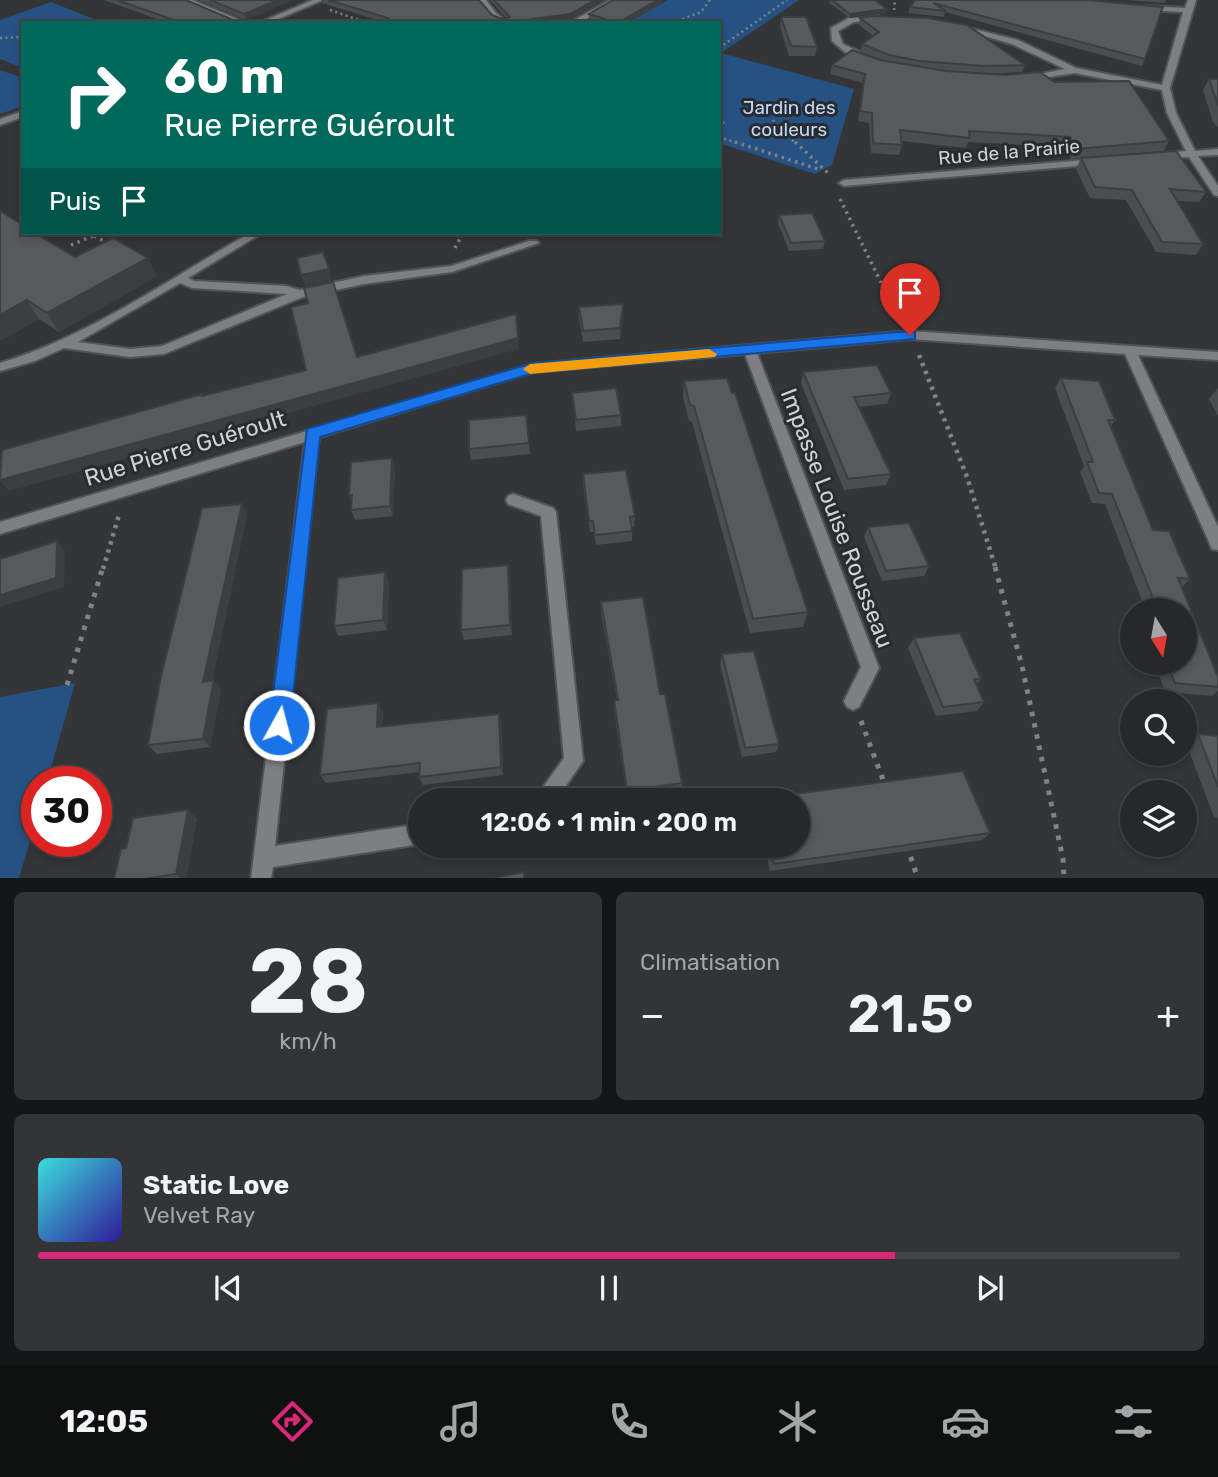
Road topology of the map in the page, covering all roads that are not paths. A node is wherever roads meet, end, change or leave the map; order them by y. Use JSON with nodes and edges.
{"nodes":[{"id":1,"x":185,"y":0,"type":"edge"},
{"id":2,"x":318,"y":0,"type":"edge"},
{"id":3,"x":482,"y":0,"type":"edge"},
{"id":4,"x":615,"y":0,"type":"edge"},
{"id":5,"x":1192,"y":0,"type":"edge"},
{"id":6,"x":1132,"y":7,"type":"edge"},
{"id":7,"x":1186,"y":10,"type":"junction"},
{"id":8,"x":892,"y":18,"type":"edge"},
{"id":9,"x":238,"y":21,"type":"edge"},
{"id":10,"x":267,"y":21,"type":"edge"},
{"id":11,"x":501,"y":21,"type":"edge"},
{"id":12,"x":577,"y":21,"type":"edge"},
{"id":13,"x":942,"y":23,"type":"edge"},
{"id":14,"x":871,"y":60,"type":"edge"},
{"id":15,"x":1074,"y":70,"type":"junction"},
{"id":16,"x":1021,"y":80,"type":"edge"},
{"id":17,"x":1166,"y":88,"type":"junction"},
{"id":18,"x":21,"y":115,"type":"edge"},
{"id":19,"x":0,"y":122,"type":"edge"},
{"id":20,"x":1218,"y":152,"type":"edge"},
{"id":21,"x":1192,"y":154,"type":"junction"},
{"id":22,"x":1150,"y":157,"type":"edge"},
{"id":23,"x":1108,"y":161,"type":"edge"},
{"id":24,"x":844,"y":183,"type":"road end"},
{"id":25,"x":1218,"y":193,"type":"edge"},
{"id":26,"x":254,"y":235,"type":"edge"},
{"id":27,"x":533,"y":243,"type":"dead end"},
{"id":28,"x":180,"y":279,"type":"junction"},
{"id":29,"x":300,"y":294,"type":"junction"},
{"id":30,"x":65,"y":344,"type":"junction"},
{"id":31,"x":750,"y":350,"type":"junction"},
{"id":32,"x":1130,"y":352,"type":"junction"},
{"id":33,"x":1218,"y":356,"type":"edge"},
{"id":34,"x":0,"y":367,"type":"edge"},
{"id":35,"x":313,"y":433,"type":"junction"},
{"id":36,"x":513,"y":500,"type":"dead end"},
{"id":37,"x":0,"y":528,"type":"edge"},
{"id":38,"x":1218,"y":544,"type":"edge"},
{"id":39,"x":853,"y":701,"type":"road end"},
{"id":40,"x":553,"y":788,"type":"edge"},
{"id":41,"x":408,"y":836,"type":"edge"},
{"id":42,"x":264,"y":858,"type":"junction"},
{"id":43,"x":261,"y":878,"type":"edge"}],
"edges":[{"from":1,"to":9,"type":"street"},
{"from":2,"to":10,"type":"street"},
{"from":3,"to":11,"type":"street"},
{"from":4,"to":12,"type":"street"},
{"from":5,"to":7,"type":"street"},
{"from":6,"to":7,"type":"street"},
{"from":7,"to":17,"type":"street"},
{"from":8,"to":14,"type":"street"},
{"from":13,"to":15,"type":"street"},
{"from":15,"to":16,"type":"street"},
{"from":15,"to":17,"type":"street"},
{"from":17,"to":21,"type":"street"},
{"from":18,"to":19,"type":"street"},
{"from":20,"to":21,"type":"street"},
{"from":21,"to":22,"type":"street"},
{"from":21,"to":25,"type":"street"},
{"from":23,"to":24,"type":"street","name":"Rue de la Prairie"},
{"from":26,"to":28,"type":"street"},
{"from":27,"to":29,"type":"street"},
{"from":28,"to":29,"type":"street"},
{"from":28,"to":30,"type":"street"},
{"from":29,"to":30,"type":"street"},
{"from":30,"to":34,"type":"street"},
{"from":31,"to":32,"type":"street","name":"Rue Pierre Guéroult"},
{"from":31,"to":35,"type":"street","name":"Rue Pierre Guéroult"},
{"from":31,"to":39,"type":"street","name":"Impasse Louise Rousseau"},
{"from":32,"to":33,"type":"street","name":"Rue Pierre Guéroult"},
{"from":32,"to":38,"type":"street"},
{"from":35,"to":37,"type":"street","name":"Rue Pierre Guéroult"},
{"from":35,"to":42,"type":"street"},
{"from":36,"to":40,"type":"street"},
{"from":41,"to":42,"type":"street"},
{"from":42,"to":43,"type":"street"}]}
